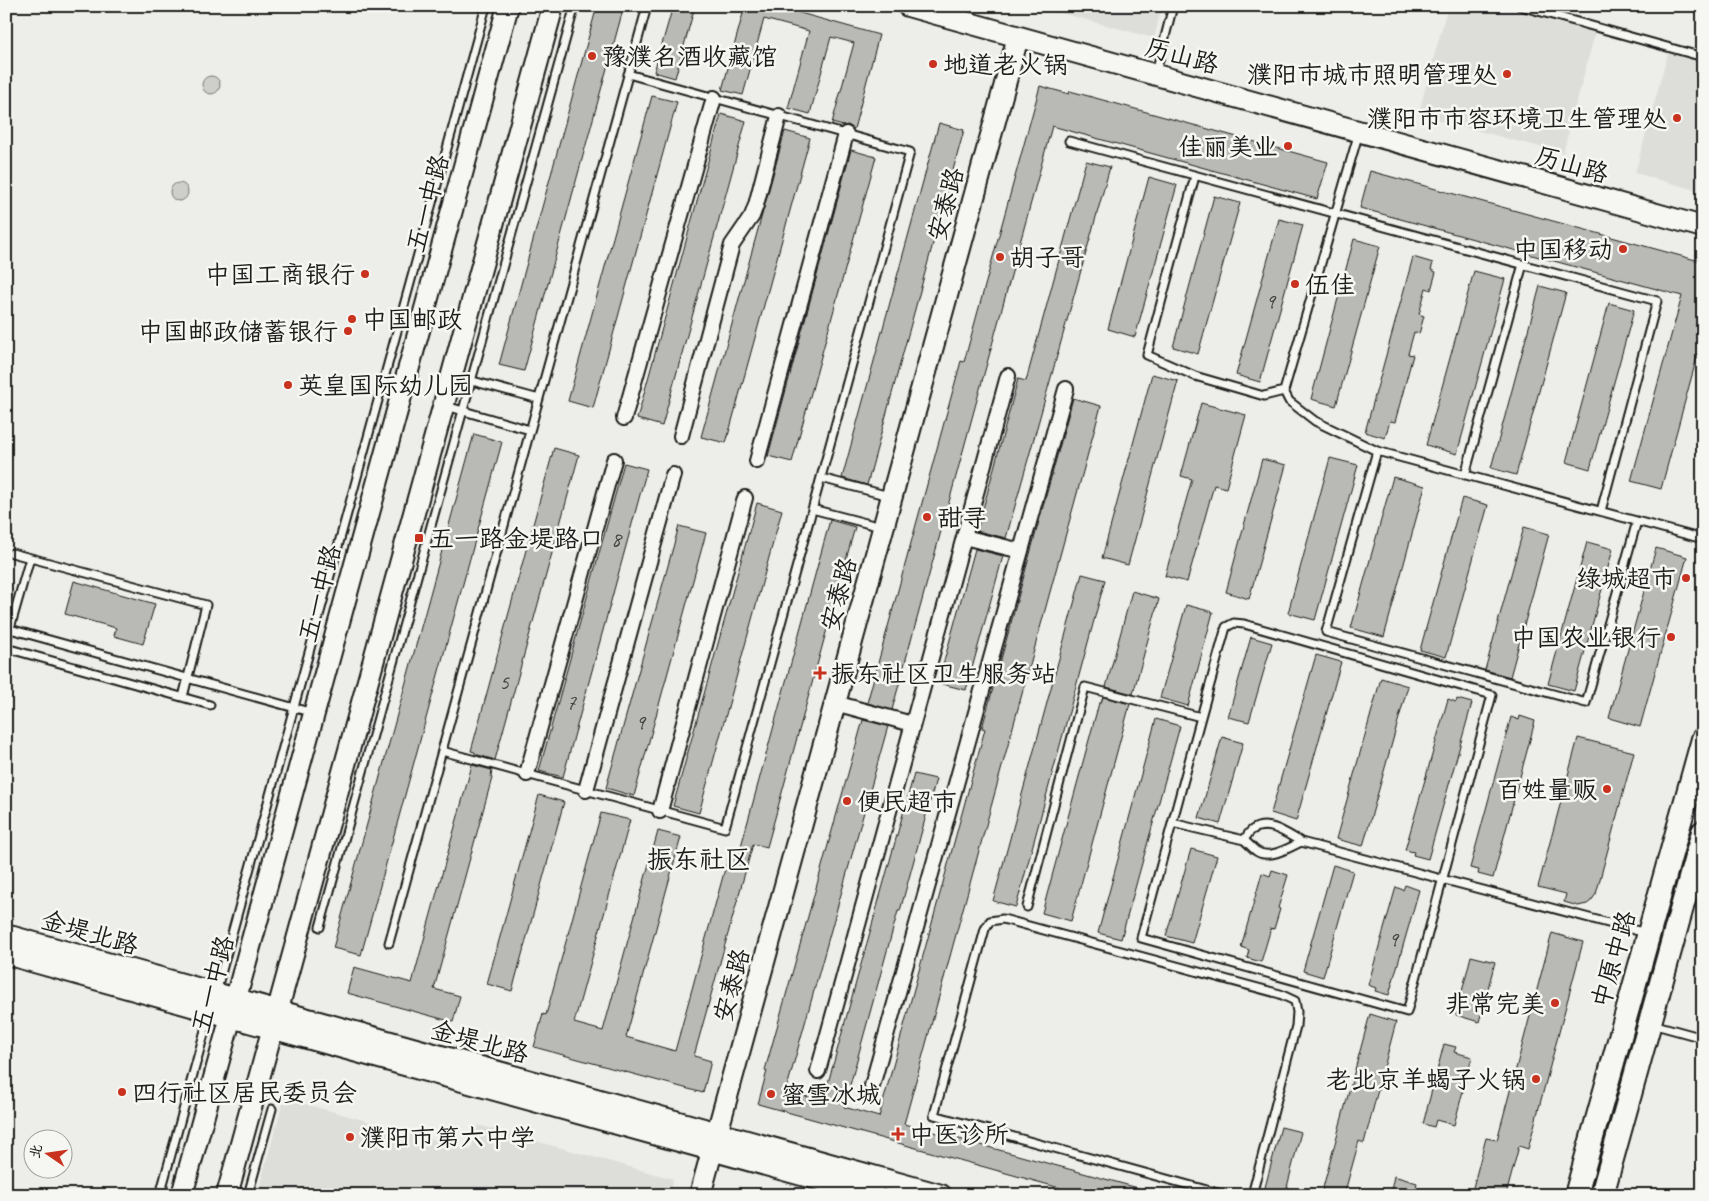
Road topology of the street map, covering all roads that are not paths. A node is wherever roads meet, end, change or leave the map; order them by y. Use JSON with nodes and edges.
{"nodes":[{"id":1,"x":486,"y":6,"type":"edge"},
{"id":2,"x":508,"y":6,"type":"edge"},
{"id":3,"x":553,"y":6,"type":"edge"},
{"id":4,"x":908,"y":6,"type":"edge"},
{"id":5,"x":1173,"y":6,"type":"edge"},
{"id":6,"x":1520,"y":6,"type":"edge"},
{"id":7,"x":574,"y":9,"type":"dead end"},
{"id":8,"x":931,"y":9,"type":"edge"},
{"id":9,"x":646,"y":10,"type":"dead end"},
{"id":10,"x":1018,"y":37,"type":"junction"},
{"id":11,"x":1703,"y":56,"type":"edge"},
{"id":12,"x":628,"y":74,"type":"junction"},
{"id":13,"x":1155,"y":75,"type":"junction"},
{"id":14,"x":714,"y":98,"type":"junction"},
{"id":15,"x":779,"y":116,"type":"junction"},
{"id":16,"x":1359,"y":132,"type":"junction"},
{"id":17,"x":846,"y":134,"type":"junction"},
{"id":18,"x":1069,"y":141,"type":"dead end"},
{"id":19,"x":1195,"y":176,"type":"junction"},
{"id":20,"x":1335,"y":214,"type":"junction"},
{"id":21,"x":1703,"y":227,"type":"edge"},
{"id":22,"x":1523,"y":264,"type":"junction"},
{"id":23,"x":451,"y":375,"type":"junction"},
{"id":24,"x":1008,"y":376,"type":"dead end"},
{"id":25,"x":472,"y":381,"type":"junction"},
{"id":26,"x":1066,"y":389,"type":"dead end"},
{"id":27,"x":1284,"y":391,"type":"junction"},
{"id":28,"x":538,"y":399,"type":"junction"},
{"id":29,"x":443,"y":406,"type":"junction"},
{"id":30,"x":463,"y":411,"type":"junction"},
{"id":31,"x":624,"y":418,"type":"dead end"},
{"id":32,"x":530,"y":430,"type":"junction"},
{"id":33,"x":681,"y":436,"type":"dead end"},
{"id":34,"x":1377,"y":451,"type":"junction"},
{"id":35,"x":614,"y":460,"type":"dead end"},
{"id":36,"x":757,"y":461,"type":"dead end"},
{"id":37,"x":674,"y":475,"type":"dead end"},
{"id":38,"x":1466,"y":475,"type":"junction"},
{"id":39,"x":821,"y":478,"type":"junction"},
{"id":40,"x":892,"y":497,"type":"junction"},
{"id":41,"x":745,"y":498,"type":"dead end"},
{"id":42,"x":812,"y":509,"type":"junction"},
{"id":43,"x":1601,"y":511,"type":"junction"},
{"id":44,"x":1637,"y":521,"type":"junction"},
{"id":45,"x":883,"y":528,"type":"junction"},
{"id":46,"x":964,"y":537,"type":"junction"},
{"id":47,"x":1703,"y":539,"type":"edge"},
{"id":48,"x":1021,"y":551,"type":"junction"},
{"id":49,"x":12,"y":553,"type":"dead end"},
{"id":50,"x":30,"y":558,"type":"junction"},
{"id":51,"x":10,"y":629,"type":"junction"},
{"id":52,"x":6,"y":642,"type":"edge"},
{"id":53,"x":6,"y":648,"type":"edge"},
{"id":54,"x":188,"y":678,"type":"junction"},
{"id":55,"x":183,"y":697,"type":"junction"},
{"id":56,"x":835,"y":704,"type":"junction"},
{"id":57,"x":210,"y":705,"type":"dead end"},
{"id":58,"x":294,"y":708,"type":"junction"},
{"id":59,"x":313,"y":714,"type":"junction"},
{"id":60,"x":1201,"y":717,"type":"junction"},
{"id":61,"x":912,"y":724,"type":"junction"},
{"id":62,"x":1703,"y":739,"type":"edge"},
{"id":63,"x":442,"y":751,"type":"junction"},
{"id":64,"x":527,"y":774,"type":"junction"},
{"id":65,"x":586,"y":790,"type":"junction"},
{"id":66,"x":660,"y":811,"type":"junction"},
{"id":67,"x":1172,"y":822,"type":"junction"},
{"id":68,"x":1703,"y":832,"type":"edge"},
{"id":69,"x":1244,"y":840,"type":"junction"},
{"id":70,"x":1302,"y":842,"type":"junction"},
{"id":71,"x":1443,"y":879,"type":"junction"},
{"id":72,"x":1027,"y":906,"type":"dead end"},
{"id":73,"x":320,"y":927,"type":"dead end"},
{"id":74,"x":1648,"y":934,"type":"junction"},
{"id":75,"x":6,"y":935,"type":"edge"},
{"id":76,"x":389,"y":943,"type":"dead end"},
{"id":77,"x":6,"y":954,"type":"edge"},
{"id":78,"x":213,"y":1003,"type":"junction"},
{"id":79,"x":233,"y":1009,"type":"junction"},
{"id":80,"x":274,"y":1020,"type":"junction"},
{"id":81,"x":1649,"y":1024,"type":"junction"},
{"id":82,"x":1703,"y":1038,"type":"edge"},
{"id":83,"x":818,"y":1071,"type":"dead end"},
{"id":84,"x":872,"y":1086,"type":"dead end"},
{"id":85,"x":272,"y":1109,"type":"dead end"},
{"id":86,"x":715,"y":1142,"type":"junction"},
{"id":87,"x":160,"y":1195,"type":"edge"},
{"id":88,"x":182,"y":1195,"type":"edge"},
{"id":89,"x":227,"y":1195,"type":"edge"},
{"id":90,"x":248,"y":1195,"type":"edge"},
{"id":91,"x":700,"y":1195,"type":"edge"},
{"id":92,"x":874,"y":1195,"type":"edge"},
{"id":93,"x":941,"y":1195,"type":"edge"},
{"id":94,"x":1225,"y":1195,"type":"edge"},
{"id":95,"x":1252,"y":1195,"type":"edge"},
{"id":96,"x":1576,"y":1195,"type":"edge"},
{"id":97,"x":1602,"y":1195,"type":"edge"}],
"edges":[{"from":1,"to":58,"type":"lane"},
{"from":2,"to":59,"type":"street","name":"五一中路"},
{"from":3,"to":23,"type":"street"},
{"from":4,"to":8,"type":"street","name":"历山路"},
{"from":5,"to":13,"type":"lane"},
{"from":6,"to":11,"type":"lane"},
{"from":7,"to":25,"type":"lane"},
{"from":8,"to":10,"type":"street","name":"历山路"},
{"from":9,"to":12,"type":"lane"},
{"from":10,"to":13,"type":"street","name":"历山路"},
{"from":10,"to":40,"type":"street","name":"安泰路"},
{"from":12,"to":14,"type":"lane"},
{"from":12,"to":28,"type":"lane"},
{"from":13,"to":16,"type":"street","name":"历山路"},
{"from":14,"to":15,"type":"lane"},
{"from":14,"to":31,"type":"street"},
{"from":15,"to":17,"type":"lane"},
{"from":15,"to":33,"type":"street"},
{"from":16,"to":20,"type":"lane"},
{"from":16,"to":21,"type":"street","name":"历山路"},
{"from":17,"to":36,"type":"street"},
{"from":17,"to":39,"type":"lane"},
{"from":18,"to":19,"type":"lane"},
{"from":19,"to":20,"type":"lane"},
{"from":19,"to":27,"type":"lane"},
{"from":20,"to":22,"type":"lane"},
{"from":20,"to":27,"type":"lane"},
{"from":22,"to":38,"type":"lane"},
{"from":22,"to":43,"type":"lane"},
{"from":23,"to":25,"type":"lane"},
{"from":23,"to":29,"type":"street"},
{"from":24,"to":46,"type":"street"},
{"from":25,"to":28,"type":"lane"},
{"from":25,"to":30,"type":"lane"},
{"from":26,"to":48,"type":"street"},
{"from":27,"to":34,"type":"lane"},
{"from":28,"to":32,"type":"lane"},
{"from":29,"to":30,"type":"lane"},
{"from":29,"to":80,"type":"street"},
{"from":30,"to":32,"type":"lane"},
{"from":30,"to":73,"type":"lane"},
{"from":32,"to":63,"type":"lane"},
{"from":34,"to":38,"type":"lane"},
{"from":34,"to":44,"type":"lane"},
{"from":35,"to":64,"type":"street"},
{"from":37,"to":65,"type":"street"},
{"from":38,"to":43,"type":"lane"},
{"from":39,"to":40,"type":"lane"},
{"from":39,"to":42,"type":"lane"},
{"from":40,"to":45,"type":"street","name":"安泰路"},
{"from":41,"to":66,"type":"street"},
{"from":42,"to":45,"type":"lane"},
{"from":42,"to":66,"type":"lane"},
{"from":43,"to":44,"type":"lane"},
{"from":44,"to":47,"type":"lane"},
{"from":45,"to":56,"type":"street","name":"安泰路"},
{"from":46,"to":48,"type":"street"},
{"from":46,"to":61,"type":"street"},
{"from":48,"to":84,"type":"street"},
{"from":49,"to":50,"type":"lane"},
{"from":50,"to":51,"type":"lane"},
{"from":50,"to":54,"type":"lane"},
{"from":51,"to":52,"type":"lane"},
{"from":51,"to":54,"type":"lane"},
{"from":53,"to":55,"type":"lane"},
{"from":54,"to":55,"type":"lane"},
{"from":54,"to":58,"type":"lane"},
{"from":55,"to":57,"type":"lane"},
{"from":56,"to":61,"type":"street"},
{"from":56,"to":86,"type":"street","name":"安泰路"},
{"from":58,"to":59,"type":"lane"},
{"from":58,"to":78,"type":"lane"},
{"from":59,"to":79,"type":"street","name":"五一中路"},
{"from":60,"to":67,"type":"lane"},
{"from":60,"to":71,"type":"lane"},
{"from":60,"to":72,"type":"lane"},
{"from":61,"to":83,"type":"street"},
{"from":62,"to":74,"type":"main road","name":"中原中路"},
{"from":63,"to":64,"type":"lane"},
{"from":63,"to":76,"type":"lane"},
{"from":64,"to":65,"type":"lane"},
{"from":65,"to":66,"type":"lane"},
{"from":67,"to":69,"type":"lane"},
{"from":67,"to":71,"type":"lane"},
{"from":68,"to":81,"type":"main road","name":"中原中路"},
{"from":69,"to":70,"type":"lane"},
{"from":69,"to":70,"type":"lane"},
{"from":70,"to":71,"type":"lane"},
{"from":71,"to":74,"type":"lane"},
{"from":74,"to":96,"type":"main road","name":"中原中路"},
{"from":75,"to":78,"type":"street","name":"金堤北路"},
{"from":77,"to":78,"type":"street","name":"金堤北路"},
{"from":78,"to":79,"type":"street","name":"金堤北路"},
{"from":78,"to":87,"type":"lane"},
{"from":79,"to":80,"type":"street","name":"金堤北路"},
{"from":79,"to":88,"type":"street","name":"五一中路"},
{"from":80,"to":86,"type":"street","name":"金堤北路"},
{"from":80,"to":89,"type":"street"},
{"from":81,"to":82,"type":"lane"},
{"from":81,"to":97,"type":"main road","name":"中原中路"},
{"from":85,"to":90,"type":"lane"},
{"from":86,"to":91,"type":"street","name":"安泰路"},
{"from":86,"to":92,"type":"street","name":"金堤北路"},
{"from":86,"to":93,"type":"street","name":"金堤北路"},
{"from":94,"to":95,"type":"lane"}]}
